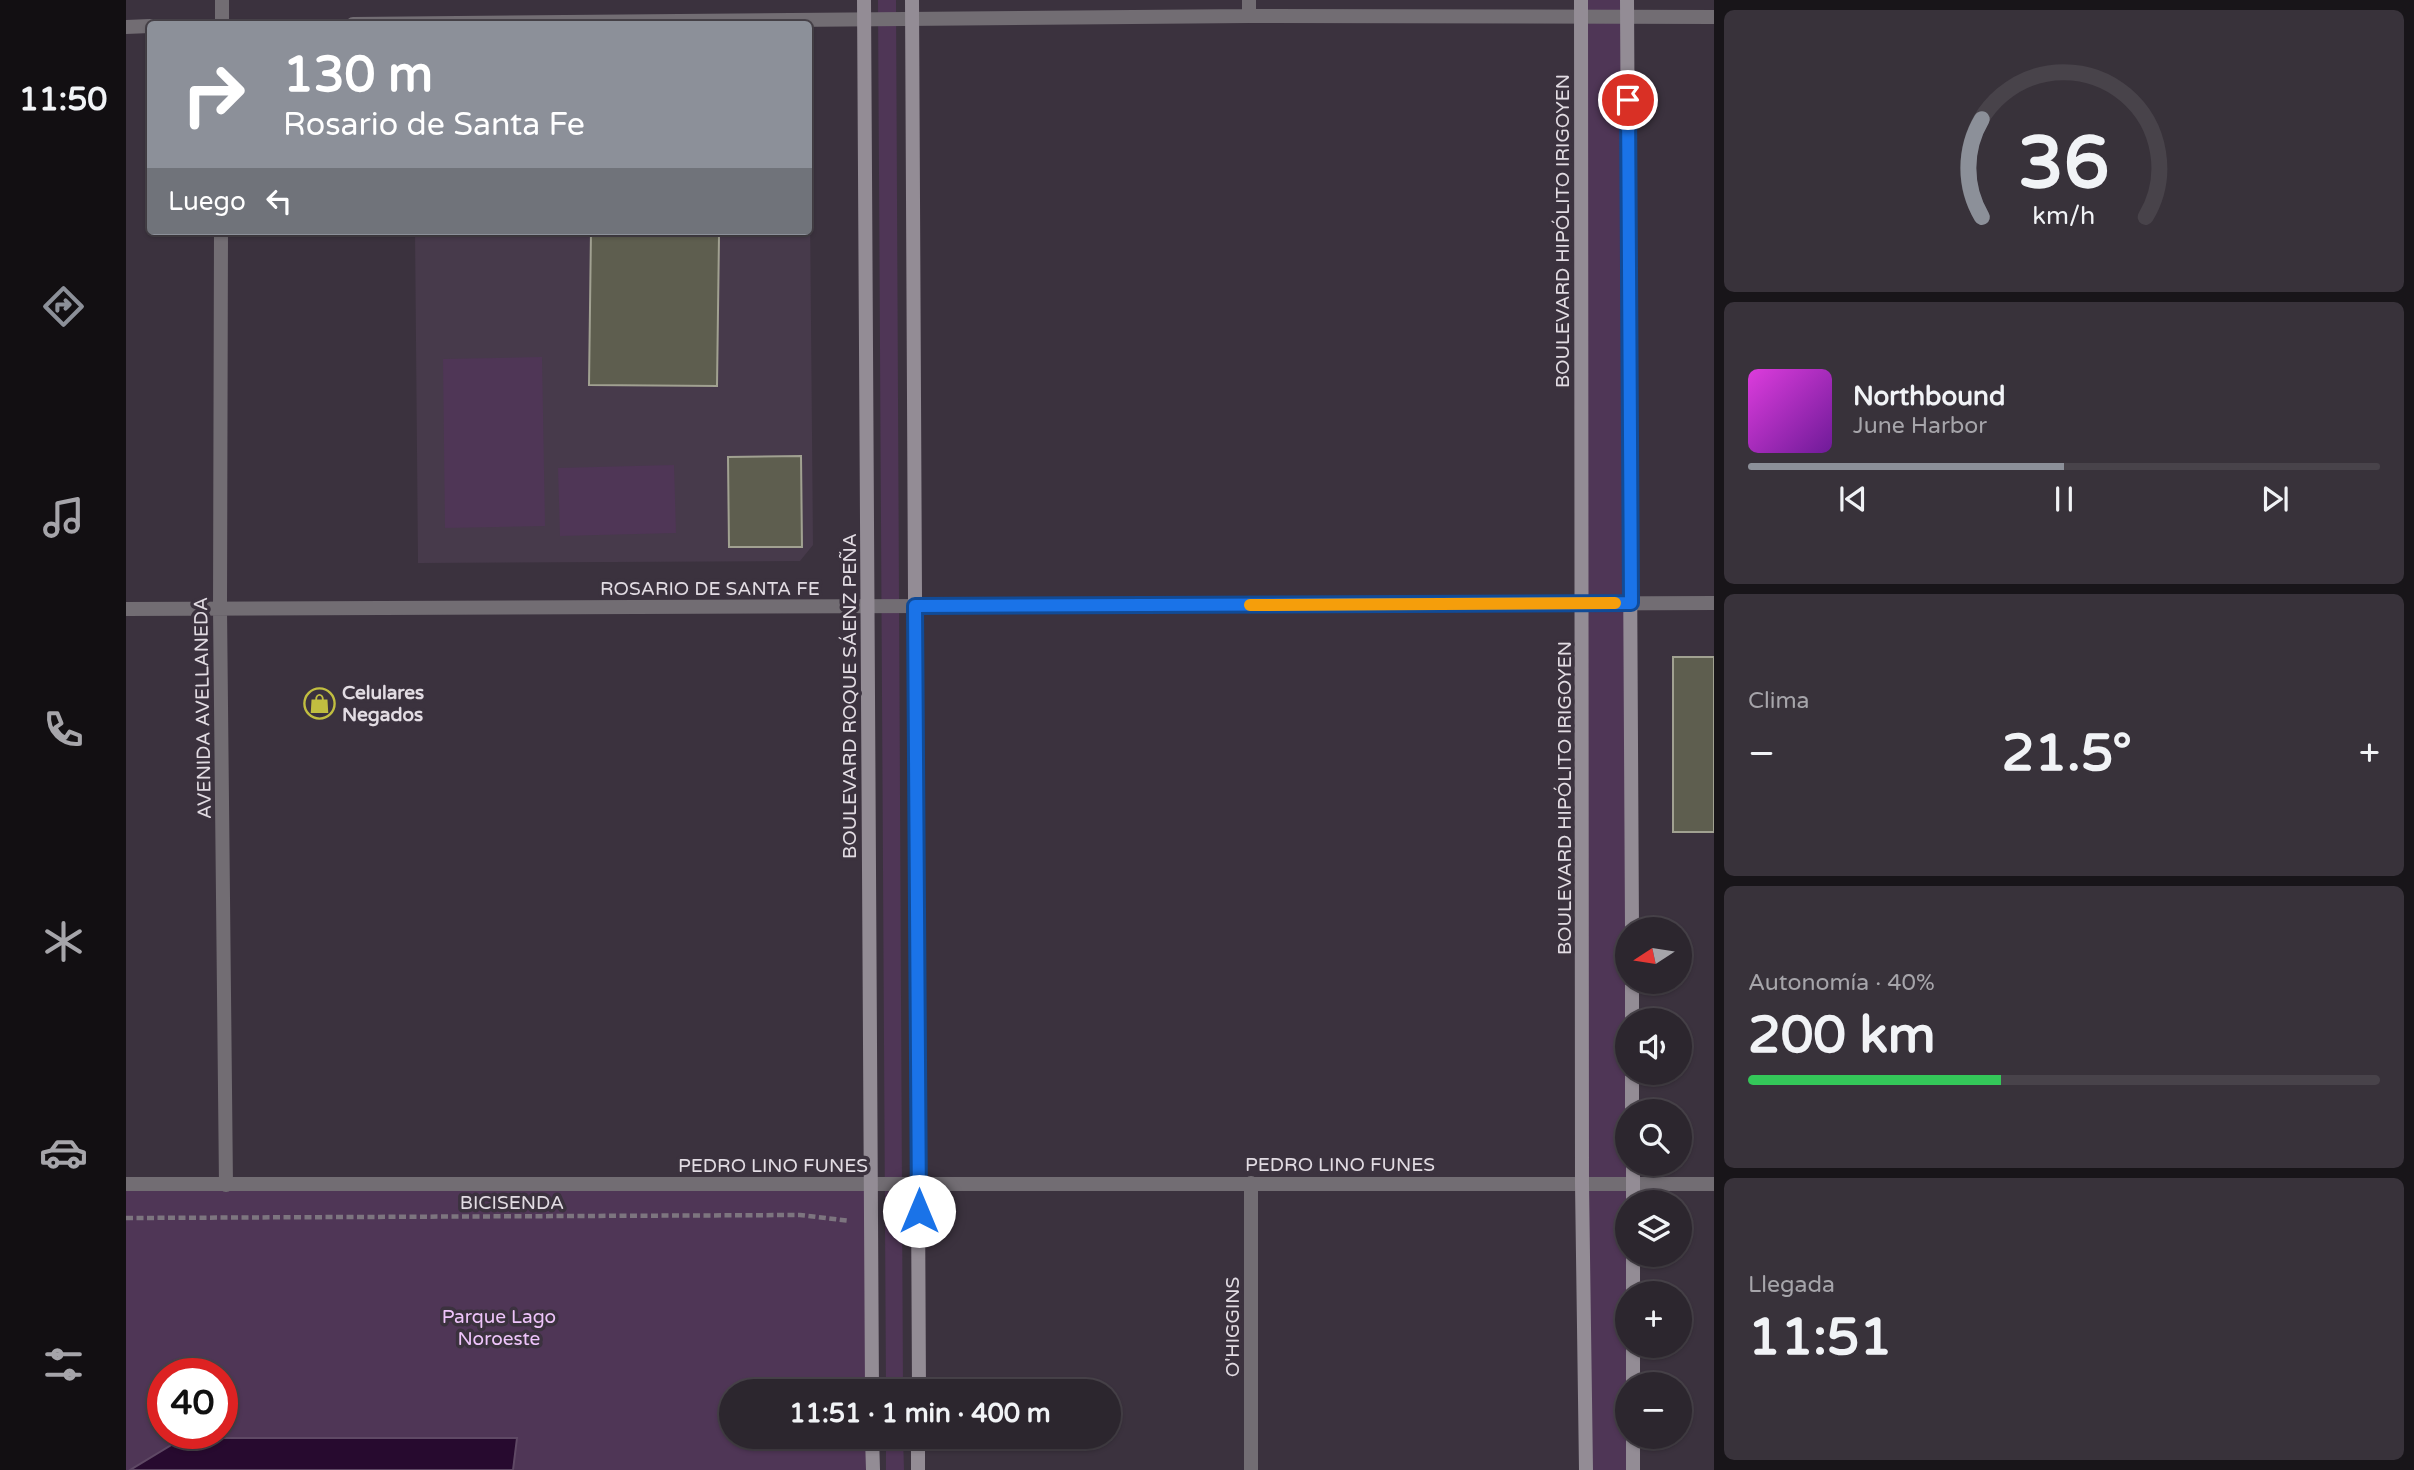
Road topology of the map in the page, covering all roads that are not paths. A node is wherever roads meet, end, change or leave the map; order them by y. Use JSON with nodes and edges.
{"nodes":[{"id":1,"x":222,"y":0,"type":"edge"},
{"id":2,"x":864,"y":0,"type":"edge"},
{"id":3,"x":912,"y":0,"type":"edge"},
{"id":4,"x":1249,"y":0,"type":"edge"},
{"id":5,"x":1581,"y":0,"type":"edge"},
{"id":6,"x":1628,"y":0,"type":"edge"},
{"id":7,"x":1249,"y":16,"type":"junction"},
{"id":8,"x":1581,"y":16,"type":"junction"},
{"id":9,"x":1628,"y":16,"type":"junction"},
{"id":10,"x":1714,"y":17,"type":"edge"},
{"id":11,"x":864,"y":20,"type":"junction"},
{"id":12,"x":912,"y":20,"type":"junction"},
{"id":13,"x":222,"y":21,"type":"edge"},
{"id":14,"x":736,"y":21,"type":"edge"},
{"id":15,"x":147,"y":26,"type":"edge"},
{"id":16,"x":126,"y":27,"type":"edge"},
{"id":17,"x":221,"y":235,"type":"edge"},
{"id":18,"x":1583,"y":603,"type":"junction"},
{"id":19,"x":1631,"y":603,"type":"junction"},
{"id":20,"x":1714,"y":603,"type":"edge"},
{"id":21,"x":869,"y":606,"type":"junction"},
{"id":22,"x":915,"y":606,"type":"junction"},
{"id":23,"x":220,"y":609,"type":"junction"},
{"id":24,"x":126,"y":610,"type":"edge"},
{"id":25,"x":1632,"y":917,"type":"edge"},
{"id":26,"x":1633,"y":1176,"type":"edge"},
{"id":27,"x":1251,"y":1183,"type":"junction"},
{"id":28,"x":126,"y":1184,"type":"edge"},
{"id":29,"x":869,"y":1184,"type":"junction"},
{"id":30,"x":1582,"y":1184,"type":"junction"},
{"id":31,"x":1633,"y":1184,"type":"junction"},
{"id":32,"x":1714,"y":1184,"type":"edge"},
{"id":33,"x":226,"y":1185,"type":"junction"},
{"id":34,"x":919,"y":1185,"type":"junction"},
{"id":35,"x":1633,"y":1190,"type":"edge"},
{"id":36,"x":872,"y":1379,"type":"edge"},
{"id":37,"x":919,"y":1379,"type":"edge"},
{"id":38,"x":872,"y":1449,"type":"edge"},
{"id":39,"x":918,"y":1449,"type":"edge"},
{"id":40,"x":1633,"y":1449,"type":"edge"},
{"id":41,"x":873,"y":1470,"type":"edge"},
{"id":42,"x":918,"y":1470,"type":"edge"},
{"id":43,"x":1251,"y":1470,"type":"edge"},
{"id":44,"x":1586,"y":1470,"type":"edge"},
{"id":45,"x":1633,"y":1470,"type":"edge"}],
"edges":[{"from":1,"to":13,"type":"street"},
{"from":2,"to":11,"type":"street","name":"BOULEVARD ROQUE SÁENZ PEÑA"},
{"from":3,"to":12,"type":"street"},
{"from":4,"to":7,"type":"street"},
{"from":5,"to":8,"type":"street","name":"BOULEVARD HIPÓLITO IRIGOYEN"},
{"from":6,"to":9,"type":"street"},
{"from":7,"to":8,"type":"street"},
{"from":7,"to":12,"type":"street"},
{"from":8,"to":9,"type":"street"},
{"from":8,"to":18,"type":"street","name":"BOULEVARD HIPÓLITO IRIGOYEN"},
{"from":9,"to":10,"type":"street"},
{"from":9,"to":19,"type":"street"},
{"from":11,"to":12,"type":"street"},
{"from":11,"to":14,"type":"street"},
{"from":11,"to":21,"type":"street","name":"BOULEVARD ROQUE SÁENZ PEÑA"},
{"from":12,"to":22,"type":"street"},
{"from":15,"to":16,"type":"street"},
{"from":17,"to":23,"type":"street","name":"AVENIDA AVELLANEDA"},
{"from":18,"to":19,"type":"street","name":"ROSARIO DE SANTA FE"},
{"from":18,"to":22,"type":"street","name":"ROSARIO DE SANTA FE"},
{"from":18,"to":30,"type":"street","name":"BOULEVARD HIPÓLITO IRIGOYEN"},
{"from":19,"to":20,"type":"street","name":"ROSARIO DE SANTA FE"},
{"from":19,"to":25,"type":"street"},
{"from":21,"to":22,"type":"street","name":"ROSARIO DE SANTA FE"},
{"from":21,"to":23,"type":"street","name":"ROSARIO DE SANTA FE"},
{"from":21,"to":29,"type":"street","name":"BOULEVARD ROQUE SÁENZ PEÑA"},
{"from":22,"to":34,"type":"street"},
{"from":23,"to":24,"type":"street","name":"ROSARIO DE SANTA FE"},
{"from":23,"to":33,"type":"street","name":"AVENIDA AVELLANEDA"},
{"from":26,"to":31,"type":"street"},
{"from":27,"to":30,"type":"street","name":"PEDRO LINO FUNES"},
{"from":27,"to":34,"type":"street","name":"PEDRO LINO FUNES"},
{"from":27,"to":43,"type":"street","name":"O'HIGGINS"},
{"from":28,"to":33,"type":"street","name":"PEDRO LINO FUNES"},
{"from":29,"to":33,"type":"street","name":"PEDRO LINO FUNES"},
{"from":29,"to":34,"type":"street","name":"PEDRO LINO FUNES"},
{"from":29,"to":36,"type":"street","name":"BOULEVARD ROQUE SÁENZ PEÑA"},
{"from":30,"to":31,"type":"street","name":"PEDRO LINO FUNES"},
{"from":30,"to":44,"type":"street","name":"BOULEVARD HIPÓLITO IRIGOYEN"},
{"from":31,"to":32,"type":"street","name":"PEDRO LINO FUNES"},
{"from":31,"to":35,"type":"street"},
{"from":34,"to":37,"type":"street"},
{"from":38,"to":41,"type":"street"},
{"from":39,"to":42,"type":"street"},
{"from":40,"to":45,"type":"street"}]}
